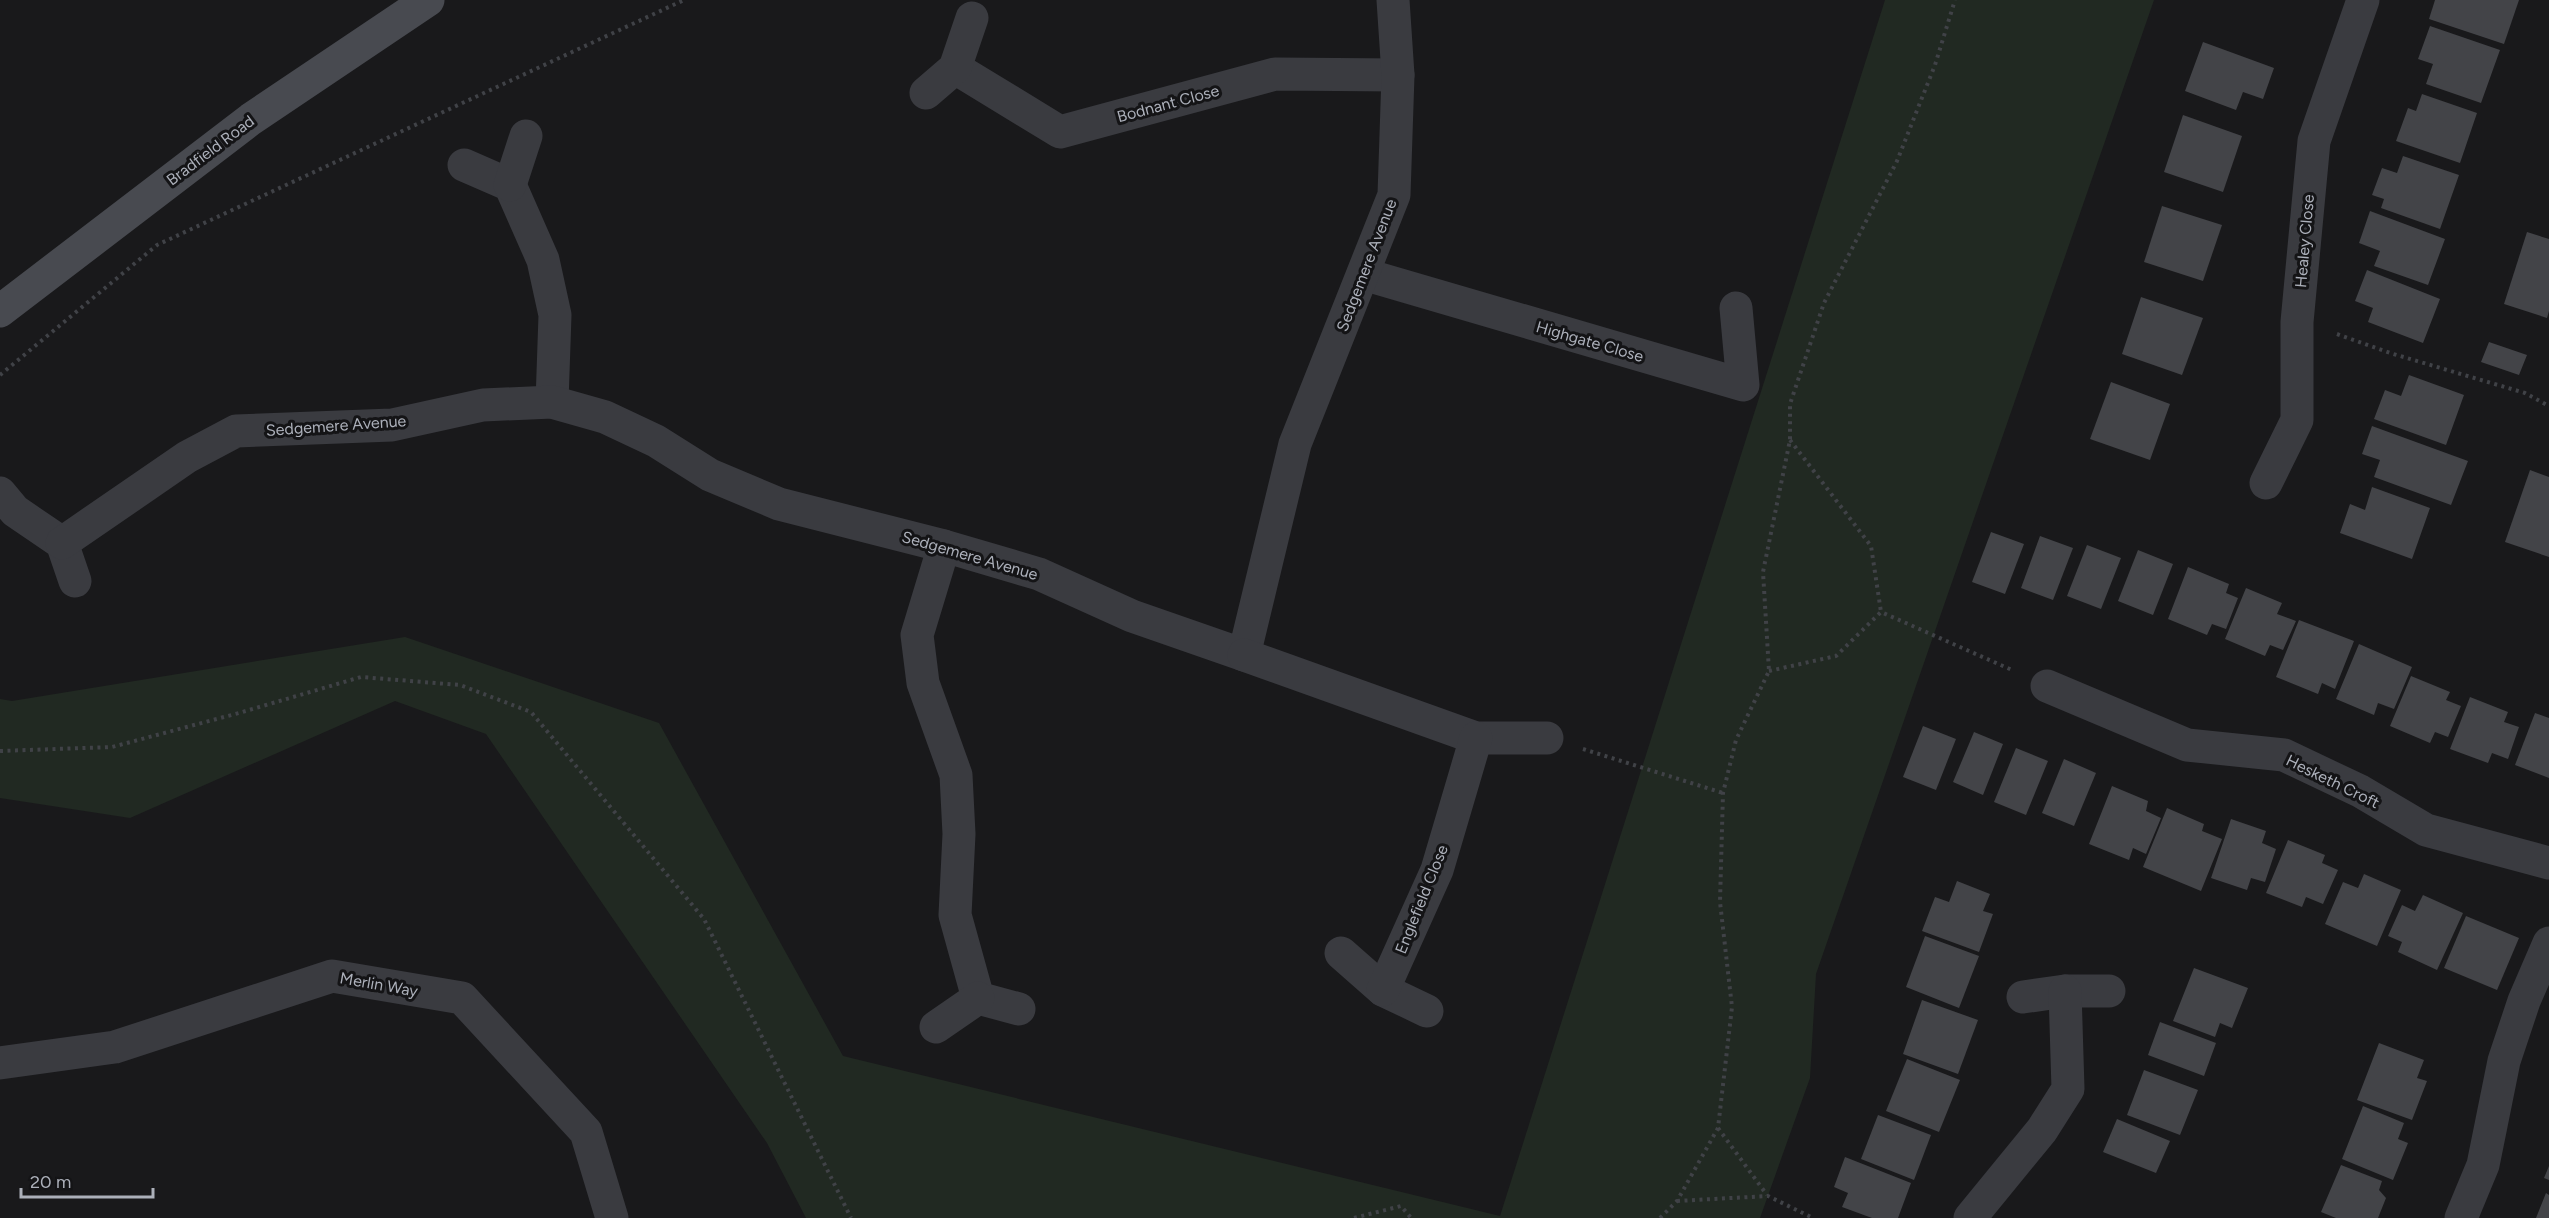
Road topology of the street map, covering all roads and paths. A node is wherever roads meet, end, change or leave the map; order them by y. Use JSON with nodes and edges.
{"nodes":[{"id":1,"x":428,"y":0,"type":"edge"},
{"id":2,"x":684,"y":0,"type":"edge"},
{"id":3,"x":1393,"y":0,"type":"edge"},
{"id":4,"x":1954,"y":0,"type":"edge"},
{"id":5,"x":2363,"y":0,"type":"edge"},
{"id":6,"x":972,"y":18,"type":"dead end"},
{"id":7,"x":955,"y":68,"type":"junction"},
{"id":8,"x":1398,"y":75,"type":"junction"},
{"id":9,"x":926,"y":93,"type":"dead end"},
{"id":10,"x":526,"y":136,"type":"dead end"},
{"id":11,"x":464,"y":165,"type":"dead end"},
{"id":12,"x":510,"y":185,"type":"junction"},
{"id":13,"x":1363,"y":274,"type":"junction"},
{"id":14,"x":1736,"y":308,"type":"dead end"},
{"id":15,"x":0,"y":311,"type":"edge"},
{"id":16,"x":2296,"y":322,"type":"junction"},
{"id":17,"x":0,"y":375,"type":"edge"},
{"id":18,"x":552,"y":402,"type":"junction"},
{"id":19,"x":2549,"y":406,"type":"edge"},
{"id":20,"x":1790,"y":440,"type":"junction"},
{"id":21,"x":2266,"y":483,"type":"dead end"},
{"id":22,"x":0,"y":494,"type":"edge"},
{"id":23,"x":62,"y":543,"type":"junction"},
{"id":24,"x":944,"y":546,"type":"junction"},
{"id":25,"x":75,"y":581,"type":"dead end"},
{"id":26,"x":1881,"y":612,"type":"junction"},
{"id":27,"x":1244,"y":655,"type":"junction"},
{"id":28,"x":1769,"y":671,"type":"junction"},
{"id":29,"x":2047,"y":686,"type":"joint"},
{"id":30,"x":1476,"y":738,"type":"junction"},
{"id":31,"x":1547,"y":738,"type":"joint"},
{"id":32,"x":0,"y":751,"type":"edge"},
{"id":33,"x":1723,"y":793,"type":"junction"},
{"id":34,"x":2549,"y":863,"type":"edge"},
{"id":35,"x":2549,"y":943,"type":"edge"},
{"id":36,"x":1341,"y":953,"type":"dead end"},
{"id":37,"x":1383,"y":990,"type":"junction"},
{"id":38,"x":2065,"y":991,"type":"junction"},
{"id":39,"x":2109,"y":991,"type":"dead end"},
{"id":40,"x":978,"y":998,"type":"junction"},
{"id":41,"x":2024,"y":998,"type":"dead end"},
{"id":42,"x":1019,"y":1009,"type":"dead end"},
{"id":43,"x":1427,"y":1011,"type":"dead end"},
{"id":44,"x":936,"y":1027,"type":"dead end"},
{"id":45,"x":0,"y":1064,"type":"edge"},
{"id":46,"x":1718,"y":1128,"type":"junction"},
{"id":47,"x":1768,"y":1196,"type":"junction"},
{"id":48,"x":1677,"y":1201,"type":"junction"},
{"id":49,"x":612,"y":1218,"type":"edge"},
{"id":50,"x":851,"y":1218,"type":"edge"},
{"id":51,"x":1354,"y":1218,"type":"edge"},
{"id":52,"x":1412,"y":1218,"type":"edge"},
{"id":53,"x":1660,"y":1218,"type":"edge"},
{"id":54,"x":1813,"y":1218,"type":"edge"},
{"id":55,"x":1970,"y":1218,"type":"edge"},
{"id":56,"x":2461,"y":1218,"type":"edge"}],
"edges":[{"from":1,"to":15,"type":"main road","name":"Bradfield Road"},
{"from":2,"to":17,"type":"path"},
{"from":3,"to":8,"type":"street","name":"Sedgemere Avenue"},
{"from":4,"to":20,"type":"path"},
{"from":5,"to":16,"type":"street","name":"Healey Close"},
{"from":6,"to":7,"type":"street"},
{"from":7,"to":8,"type":"street","name":"Bodnant Close"},
{"from":7,"to":9,"type":"street"},
{"from":8,"to":13,"type":"street","name":"Sedgemere Avenue"},
{"from":10,"to":12,"type":"street"},
{"from":11,"to":12,"type":"street"},
{"from":12,"to":18,"type":"street"},
{"from":13,"to":14,"type":"street","name":"Highgate Close"},
{"from":13,"to":27,"type":"street","name":"Sedgemere Avenue"},
{"from":16,"to":19,"type":"path"},
{"from":16,"to":21,"type":"street","name":"Healey Close"},
{"from":18,"to":23,"type":"street","name":"Sedgemere Avenue"},
{"from":18,"to":24,"type":"street","name":"Sedgemere Avenue"},
{"from":20,"to":26,"type":"path"},
{"from":20,"to":28,"type":"path"},
{"from":22,"to":23,"type":"street"},
{"from":23,"to":25,"type":"street"},
{"from":24,"to":27,"type":"street","name":"Sedgemere Avenue"},
{"from":24,"to":40,"type":"street"},
{"from":26,"to":28,"type":"path"},
{"from":26,"to":29,"type":"path"},
{"from":27,"to":30,"type":"street"},
{"from":28,"to":33,"type":"path"},
{"from":29,"to":34,"type":"street","name":"Hesketh Croft"},
{"from":30,"to":31,"type":"street"},
{"from":30,"to":37,"type":"street","name":"Englefield Close"},
{"from":31,"to":33,"type":"path"},
{"from":32,"to":50,"type":"path"},
{"from":33,"to":46,"type":"path"},
{"from":35,"to":56,"type":"street"},
{"from":36,"to":37,"type":"street"},
{"from":37,"to":43,"type":"street"},
{"from":38,"to":39,"type":"street"},
{"from":38,"to":41,"type":"street"},
{"from":38,"to":55,"type":"street"},
{"from":40,"to":42,"type":"street"},
{"from":40,"to":44,"type":"street"},
{"from":45,"to":49,"type":"street","name":"Merlin Way"},
{"from":46,"to":47,"type":"path"},
{"from":46,"to":48,"type":"path"},
{"from":47,"to":48,"type":"path"},
{"from":47,"to":54,"type":"path"},
{"from":48,"to":53,"type":"path"},
{"from":51,"to":52,"type":"path"}]}
